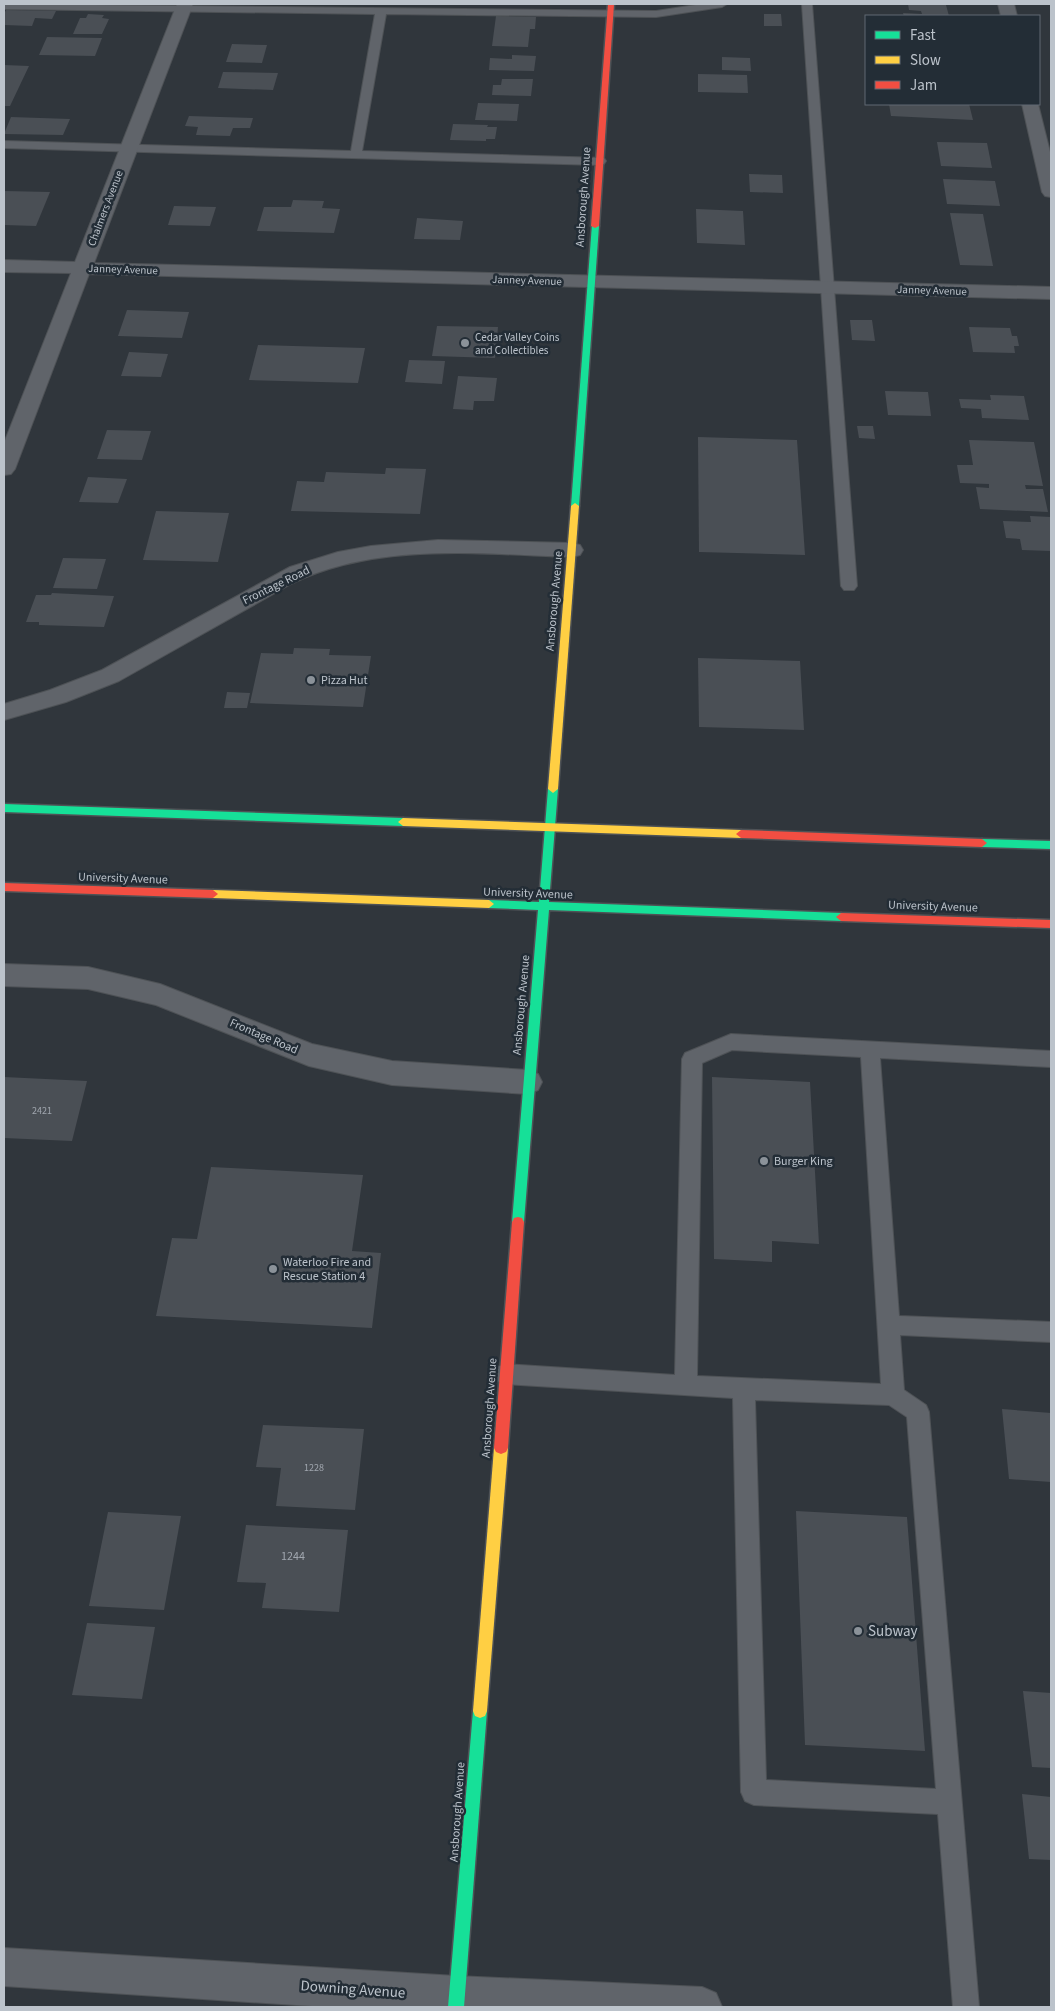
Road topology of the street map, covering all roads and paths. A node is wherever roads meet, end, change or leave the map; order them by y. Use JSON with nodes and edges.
{"nodes":[{"id":1,"x":722,"y":4,"type":"edge"},
{"id":2,"x":807,"y":4,"type":"edge"},
{"id":3,"x":4,"y":6,"type":"edge"},
{"id":4,"x":184,"y":6,"type":"edge"},
{"id":5,"x":610,"y":9,"type":"edge"},
{"id":6,"x":381,"y":11,"type":"junction"},
{"id":7,"x":1030,"y":105,"type":"edge"},
{"id":8,"x":4,"y":145,"type":"edge"},
{"id":9,"x":128,"y":148,"type":"junction"},
{"id":10,"x":356,"y":154,"type":"junction"},
{"id":11,"x":600,"y":161,"type":"junction"},
{"id":12,"x":1051,"y":192,"type":"edge"},
{"id":13,"x":4,"y":266,"type":"edge"},
{"id":14,"x":82,"y":268,"type":"junction"},
{"id":15,"x":592,"y":281,"type":"junction"},
{"id":16,"x":827,"y":288,"type":"junction"},
{"id":17,"x":1051,"y":293,"type":"edge"},
{"id":18,"x":4,"y":468,"type":"edge"},
{"id":19,"x":572,"y":550,"type":"junction"},
{"id":20,"x":849,"y":586,"type":"dead end"},
{"id":21,"x":4,"y":712,"type":"edge"},
{"id":22,"x":4,"y":808,"type":"edge"},
{"id":23,"x":548,"y":827,"type":"junction"},
{"id":24,"x":1051,"y":845,"type":"edge"},
{"id":25,"x":4,"y":887,"type":"edge"},
{"id":26,"x":542,"y":907,"type":"junction"},
{"id":27,"x":1051,"y":924,"type":"edge"},
{"id":28,"x":4,"y":975,"type":"edge"},
{"id":29,"x":870,"y":1050,"type":"junction"},
{"id":30,"x":1051,"y":1059,"type":"edge"},
{"id":31,"x":528,"y":1082,"type":"junction"},
{"id":32,"x":889,"y":1325,"type":"junction"},
{"id":33,"x":1051,"y":1332,"type":"edge"},
{"id":34,"x":505,"y":1374,"type":"junction"},
{"id":35,"x":686,"y":1385,"type":"junction"},
{"id":36,"x":744,"y":1389,"type":"junction"},
{"id":37,"x":893,"y":1395,"type":"junction"},
{"id":38,"x":948,"y":1802,"type":"junction"},
{"id":39,"x":4,"y":1967,"type":"edge"},
{"id":40,"x":456,"y":2001,"type":"edge"},
{"id":41,"x":702,"y":2007,"type":"edge"},
{"id":42,"x":966,"y":2007,"type":"edge"}],
"edges":[{"from":1,"to":5,"type":"lane"},
{"from":2,"to":16,"type":"lane"},
{"from":3,"to":4,"type":"lane"},
{"from":4,"to":6,"type":"lane"},
{"from":4,"to":9,"type":"street","name":"Chalmers Avenue"},
{"from":5,"to":6,"type":"lane"},
{"from":5,"to":11,"type":"main road","name":"Ansborough Avenue"},
{"from":6,"to":10,"type":"lane"},
{"from":7,"to":12,"type":"street"},
{"from":8,"to":9,"type":"lane"},
{"from":9,"to":10,"type":"lane"},
{"from":9,"to":14,"type":"street","name":"Chalmers Avenue"},
{"from":10,"to":11,"type":"lane"},
{"from":11,"to":15,"type":"main road","name":"Ansborough Avenue"},
{"from":13,"to":14,"type":"street","name":"Janney Avenue"},
{"from":14,"to":15,"type":"street","name":"Janney Avenue"},
{"from":14,"to":18,"type":"street","name":"Chalmers Avenue"},
{"from":15,"to":16,"type":"street","name":"Janney Avenue"},
{"from":15,"to":19,"type":"main road","name":"Ansborough Avenue"},
{"from":16,"to":17,"type":"street","name":"Janney Avenue"},
{"from":16,"to":20,"type":"lane"},
{"from":19,"to":21,"type":"street","name":"Frontage Road"},
{"from":19,"to":23,"type":"main road","name":"Ansborough Avenue"},
{"from":22,"to":23,"type":"main road"},
{"from":23,"to":24,"type":"main road"},
{"from":23,"to":26,"type":"main road","name":"Ansborough Avenue"},
{"from":25,"to":26,"type":"main road","name":"University Avenue"},
{"from":26,"to":27,"type":"main road","name":"University Avenue"},
{"from":26,"to":31,"type":"main road","name":"Ansborough Avenue"},
{"from":28,"to":31,"type":"street","name":"Frontage Road"},
{"from":29,"to":30,"type":"lane"},
{"from":29,"to":32,"type":"lane"},
{"from":29,"to":35,"type":"lane"},
{"from":31,"to":34,"type":"main road","name":"Ansborough Avenue"},
{"from":32,"to":33,"type":"lane"},
{"from":32,"to":37,"type":"lane"},
{"from":34,"to":35,"type":"lane"},
{"from":34,"to":40,"type":"main road","name":"Ansborough Avenue"},
{"from":35,"to":36,"type":"lane"},
{"from":36,"to":37,"type":"lane"},
{"from":36,"to":38,"type":"lane"},
{"from":37,"to":38,"type":"lane"},
{"from":38,"to":42,"type":"lane"},
{"from":39,"to":40,"type":"street","name":"Downing Avenue"},
{"from":40,"to":41,"type":"street","name":"Downing Avenue"}]}
